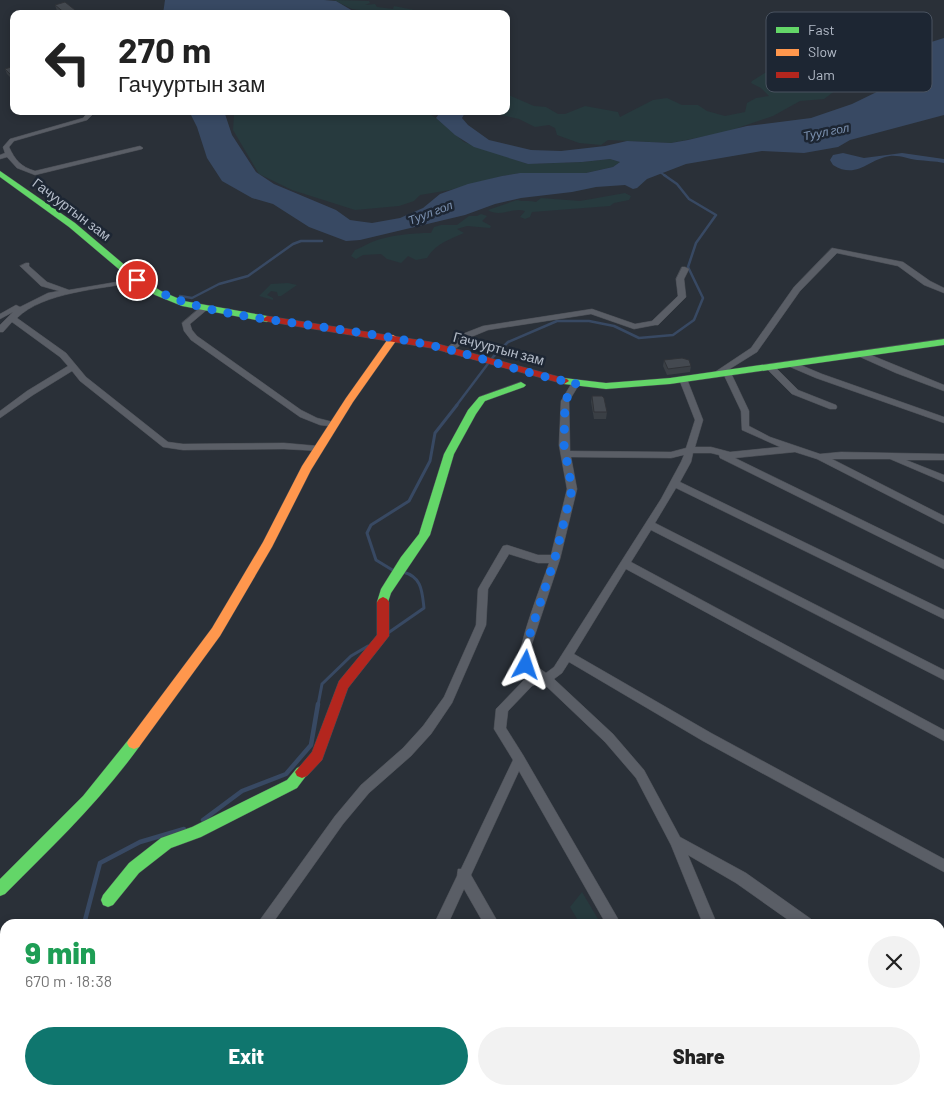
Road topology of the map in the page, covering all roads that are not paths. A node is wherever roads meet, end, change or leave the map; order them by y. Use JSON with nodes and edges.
{"nodes":[{"id":1,"x":88,"y":115,"type":"edge"},
{"id":2,"x":3,"y":148,"type":"edge"},
{"id":3,"x":140,"y":148,"type":"dead end"},
{"id":4,"x":9,"y":154,"type":"junction"},
{"id":5,"x":0,"y":157,"type":"edge"},
{"id":6,"x":0,"y":173,"type":"edge"},
{"id":7,"x":26,"y":265,"type":"dead end"},
{"id":8,"x":685,"y":269,"type":"dead end"},
{"id":9,"x":137,"y":280,"type":"junction"},
{"id":10,"x":943,"y":289,"type":"edge"},
{"id":11,"x":63,"y":290,"type":"junction"},
{"id":12,"x":205,"y":308,"type":"junction"},
{"id":13,"x":0,"y":317,"type":"edge"},
{"id":14,"x":10,"y":318,"type":"junction"},
{"id":15,"x":0,"y":330,"type":"edge"},
{"id":16,"x":393,"y":338,"type":"junction"},
{"id":17,"x":944,"y":342,"type":"edge"},
{"id":18,"x":448,"y":350,"type":"junction"},
{"id":19,"x":861,"y":354,"type":"junction"},
{"id":20,"x":792,"y":364,"type":"junction"},
{"id":21,"x":72,"y":367,"type":"junction"},
{"id":22,"x":770,"y":367,"type":"junction"},
{"id":23,"x":722,"y":373,"type":"junction"},
{"id":24,"x":683,"y":379,"type":"junction"},
{"id":25,"x":576,"y":383,"type":"junction"},
{"id":26,"x":521,"y":385,"type":"dead end"},
{"id":27,"x":944,"y":388,"type":"edge"},
{"id":28,"x":833,"y":407,"type":"dead end"},
{"id":29,"x":0,"y":415,"type":"edge"},
{"id":30,"x":944,"y":420,"type":"edge"},
{"id":31,"x":334,"y":425,"type":"junction"},
{"id":32,"x":318,"y":449,"type":"junction"},
{"id":33,"x":795,"y":449,"type":"junction"},
{"id":34,"x":690,"y":450,"type":"junction"},
{"id":35,"x":711,"y":450,"type":"junction"},
{"id":36,"x":566,"y":454,"type":"junction"},
{"id":37,"x":888,"y":456,"type":"junction"},
{"id":38,"x":944,"y":456,"type":"edge"},
{"id":39,"x":820,"y":457,"type":"junction"},
{"id":40,"x":944,"y":479,"type":"edge"},
{"id":41,"x":674,"y":483,"type":"junction"},
{"id":42,"x":944,"y":520,"type":"edge"},
{"id":43,"x":650,"y":525,"type":"junction"},
{"id":44,"x":555,"y":558,"type":"junction"},
{"id":45,"x":625,"y":564,"type":"junction"},
{"id":46,"x":944,"y":565,"type":"edge"},
{"id":47,"x":944,"y":615,"type":"edge"},
{"id":48,"x":567,"y":655,"type":"junction"},
{"id":49,"x":944,"y":675,"type":"edge"},
{"id":50,"x":546,"y":679,"type":"junction"},
{"id":51,"x":944,"y":736,"type":"edge"},
{"id":52,"x":519,"y":759,"type":"junction"},
{"id":53,"x":676,"y":841,"type":"junction"},
{"id":54,"x":944,"y":866,"type":"edge"},
{"id":55,"x":463,"y":874,"type":"junction"},
{"id":56,"x":0,"y":889,"type":"edge"},
{"id":57,"x":108,"y":900,"type":"dead end"},
{"id":58,"x":268,"y":919,"type":"edge"},
{"id":59,"x":443,"y":919,"type":"edge"},
{"id":60,"x":489,"y":919,"type":"edge"},
{"id":61,"x":611,"y":919,"type":"edge"},
{"id":62,"x":708,"y":919,"type":"edge"},
{"id":63,"x":799,"y":919,"type":"edge"}],
"edges":[{"from":1,"to":2,"type":"street"},
{"from":2,"to":4,"type":"street"},
{"from":3,"to":4,"type":"street"},
{"from":4,"to":5,"type":"street"},
{"from":6,"to":9,"type":"street","name":"Гачууртын зам"},
{"from":7,"to":11,"type":"street"},
{"from":8,"to":18,"type":"street"},
{"from":9,"to":11,"type":"street"},
{"from":9,"to":12,"type":"street","name":"Гачууртын зам"},
{"from":10,"to":23,"type":"street"},
{"from":11,"to":13,"type":"street"},
{"from":11,"to":14,"type":"street"},
{"from":12,"to":16,"type":"street","name":"Гачууртын зам"},
{"from":12,"to":31,"type":"street"},
{"from":14,"to":15,"type":"street"},
{"from":14,"to":21,"type":"street"},
{"from":16,"to":18,"type":"street","name":"Гачууртын зам"},
{"from":16,"to":31,"type":"street"},
{"from":17,"to":19,"type":"street","name":"Гачууртын зам"},
{"from":18,"to":25,"type":"street","name":"Гачууртын зам"},
{"from":19,"to":20,"type":"street","name":"Гачууртын зам"},
{"from":19,"to":27,"type":"street"},
{"from":20,"to":22,"type":"street","name":"Гачууртын зам"},
{"from":20,"to":30,"type":"street"},
{"from":21,"to":29,"type":"street"},
{"from":21,"to":32,"type":"street"},
{"from":22,"to":23,"type":"street","name":"Гачууртын зам"},
{"from":22,"to":28,"type":"street"},
{"from":23,"to":24,"type":"street","name":"Гачууртын зам"},
{"from":23,"to":33,"type":"street"},
{"from":24,"to":25,"type":"street","name":"Гачууртын зам"},
{"from":24,"to":34,"type":"street"},
{"from":25,"to":36,"type":"street"},
{"from":26,"to":57,"type":"street"},
{"from":31,"to":32,"type":"street"},
{"from":32,"to":56,"type":"street"},
{"from":33,"to":35,"type":"street"},
{"from":33,"to":39,"type":"street"},
{"from":34,"to":35,"type":"street"},
{"from":34,"to":36,"type":"street"},
{"from":34,"to":41,"type":"street"},
{"from":35,"to":46,"type":"street"},
{"from":36,"to":44,"type":"street"},
{"from":37,"to":38,"type":"street"},
{"from":37,"to":39,"type":"street"},
{"from":37,"to":40,"type":"street"},
{"from":39,"to":42,"type":"street"},
{"from":41,"to":43,"type":"street"},
{"from":41,"to":47,"type":"street"},
{"from":43,"to":45,"type":"street"},
{"from":43,"to":49,"type":"street"},
{"from":44,"to":50,"type":"street"},
{"from":44,"to":58,"type":"street"},
{"from":45,"to":48,"type":"street"},
{"from":45,"to":51,"type":"street"},
{"from":48,"to":50,"type":"street"},
{"from":48,"to":54,"type":"street"},
{"from":50,"to":52,"type":"street"},
{"from":50,"to":53,"type":"street"},
{"from":52,"to":55,"type":"street"},
{"from":52,"to":61,"type":"street"},
{"from":53,"to":62,"type":"street"},
{"from":53,"to":63,"type":"street"},
{"from":55,"to":59,"type":"street"},
{"from":55,"to":60,"type":"street"}]}
